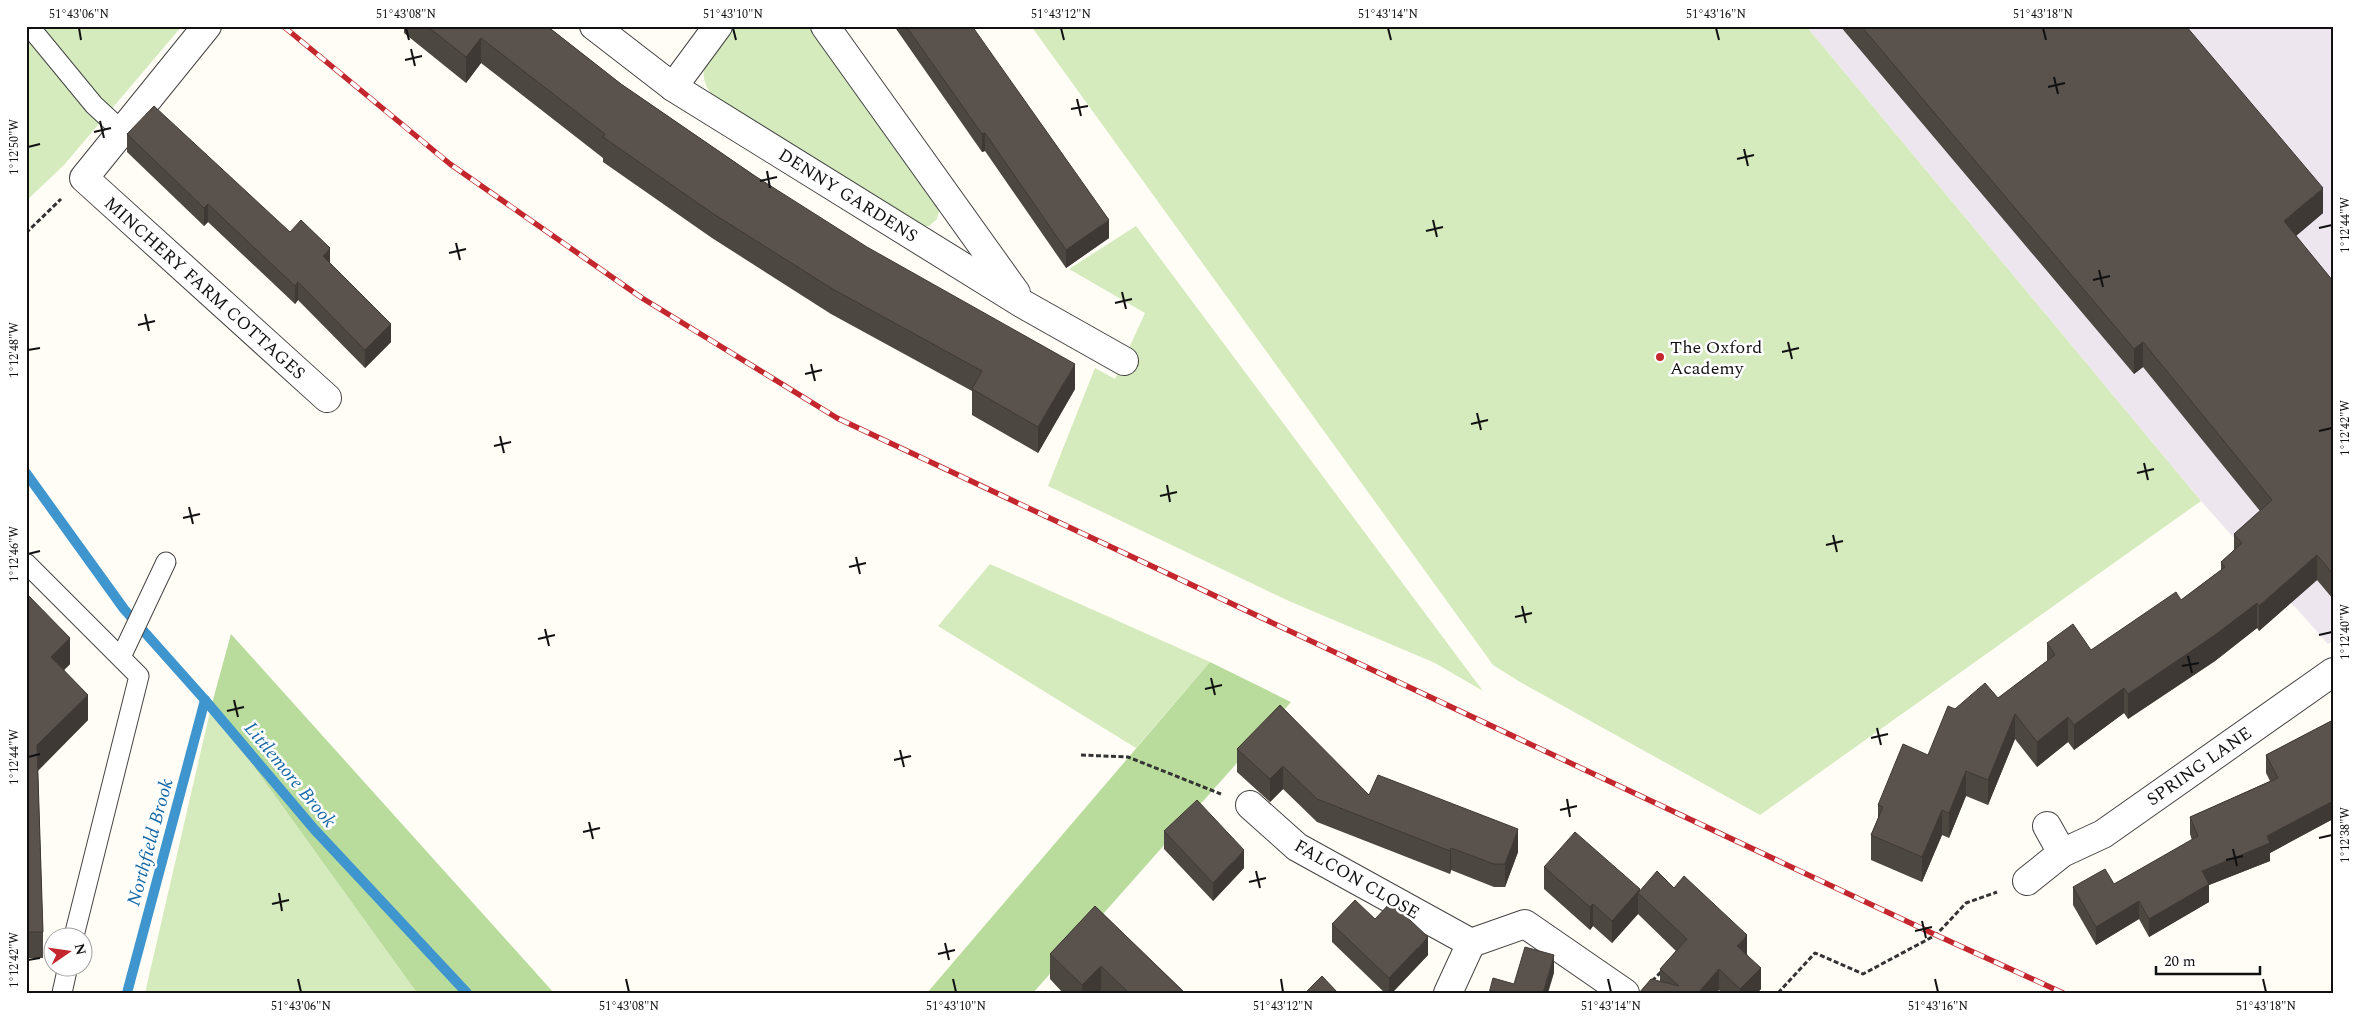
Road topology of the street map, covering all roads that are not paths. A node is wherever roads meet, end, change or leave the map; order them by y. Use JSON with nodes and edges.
{"nodes":[{"id":1,"x":30,"y":26,"type":"edge"},
{"id":2,"x":207,"y":26,"type":"edge"},
{"id":3,"x":594,"y":26,"type":"edge"},
{"id":4,"x":718,"y":26,"type":"edge"},
{"id":5,"x":825,"y":26,"type":"edge"},
{"id":6,"x":673,"y":87,"type":"junction"},
{"id":7,"x":122,"y":130,"type":"junction"},
{"id":8,"x":1023,"y":304,"type":"junction"},
{"id":9,"x":1124,"y":361,"type":"dead end"},
{"id":10,"x":327,"y":398,"type":"dead end"},
{"id":11,"x":166,"y":562,"type":"dead end"},
{"id":12,"x":26,"y":563,"type":"edge"},
{"id":13,"x":121,"y":657,"type":"junction"},
{"id":14,"x":2333,"y":672,"type":"edge"},
{"id":15,"x":1250,"y":805,"type":"road end"},
{"id":16,"x":2047,"y":826,"type":"dead end"},
{"id":17,"x":2062,"y":853,"type":"junction"},
{"id":18,"x":2027,"y":881,"type":"dead end"},
{"id":19,"x":76,"y":926,"type":"edge"},
{"id":20,"x":1471,"y":943,"type":"junction"},
{"id":21,"x":66,"y":976,"type":"edge"},
{"id":22,"x":1635,"y":990,"type":"edge"},
{"id":23,"x":62,"y":993,"type":"edge"},
{"id":24,"x":1448,"y":993,"type":"edge"}],
"edges":[{"from":1,"to":7,"type":"lane"},
{"from":2,"to":7,"type":"street"},
{"from":3,"to":6,"type":"street","name":"DENNY GARDENS"},
{"from":4,"to":6,"type":"street"},
{"from":5,"to":8,"type":"street","name":"DENNY GARDENS"},
{"from":6,"to":8,"type":"street","name":"DENNY GARDENS"},
{"from":7,"to":10,"type":"street","name":"MINCHERY FARM COTTAGES"},
{"from":8,"to":9,"type":"street","name":"DENNY GARDENS"},
{"from":11,"to":13,"type":"lane"},
{"from":12,"to":13,"type":"lane"},
{"from":13,"to":19,"type":"lane"},
{"from":14,"to":17,"type":"street","name":"SPRING LANE"},
{"from":15,"to":20,"type":"street","name":"FALCON CLOSE"},
{"from":16,"to":17,"type":"street"},
{"from":17,"to":18,"type":"street","name":"SPRING LANE"},
{"from":20,"to":22,"type":"street"},
{"from":20,"to":24,"type":"street"},
{"from":21,"to":23,"type":"lane"}]}
